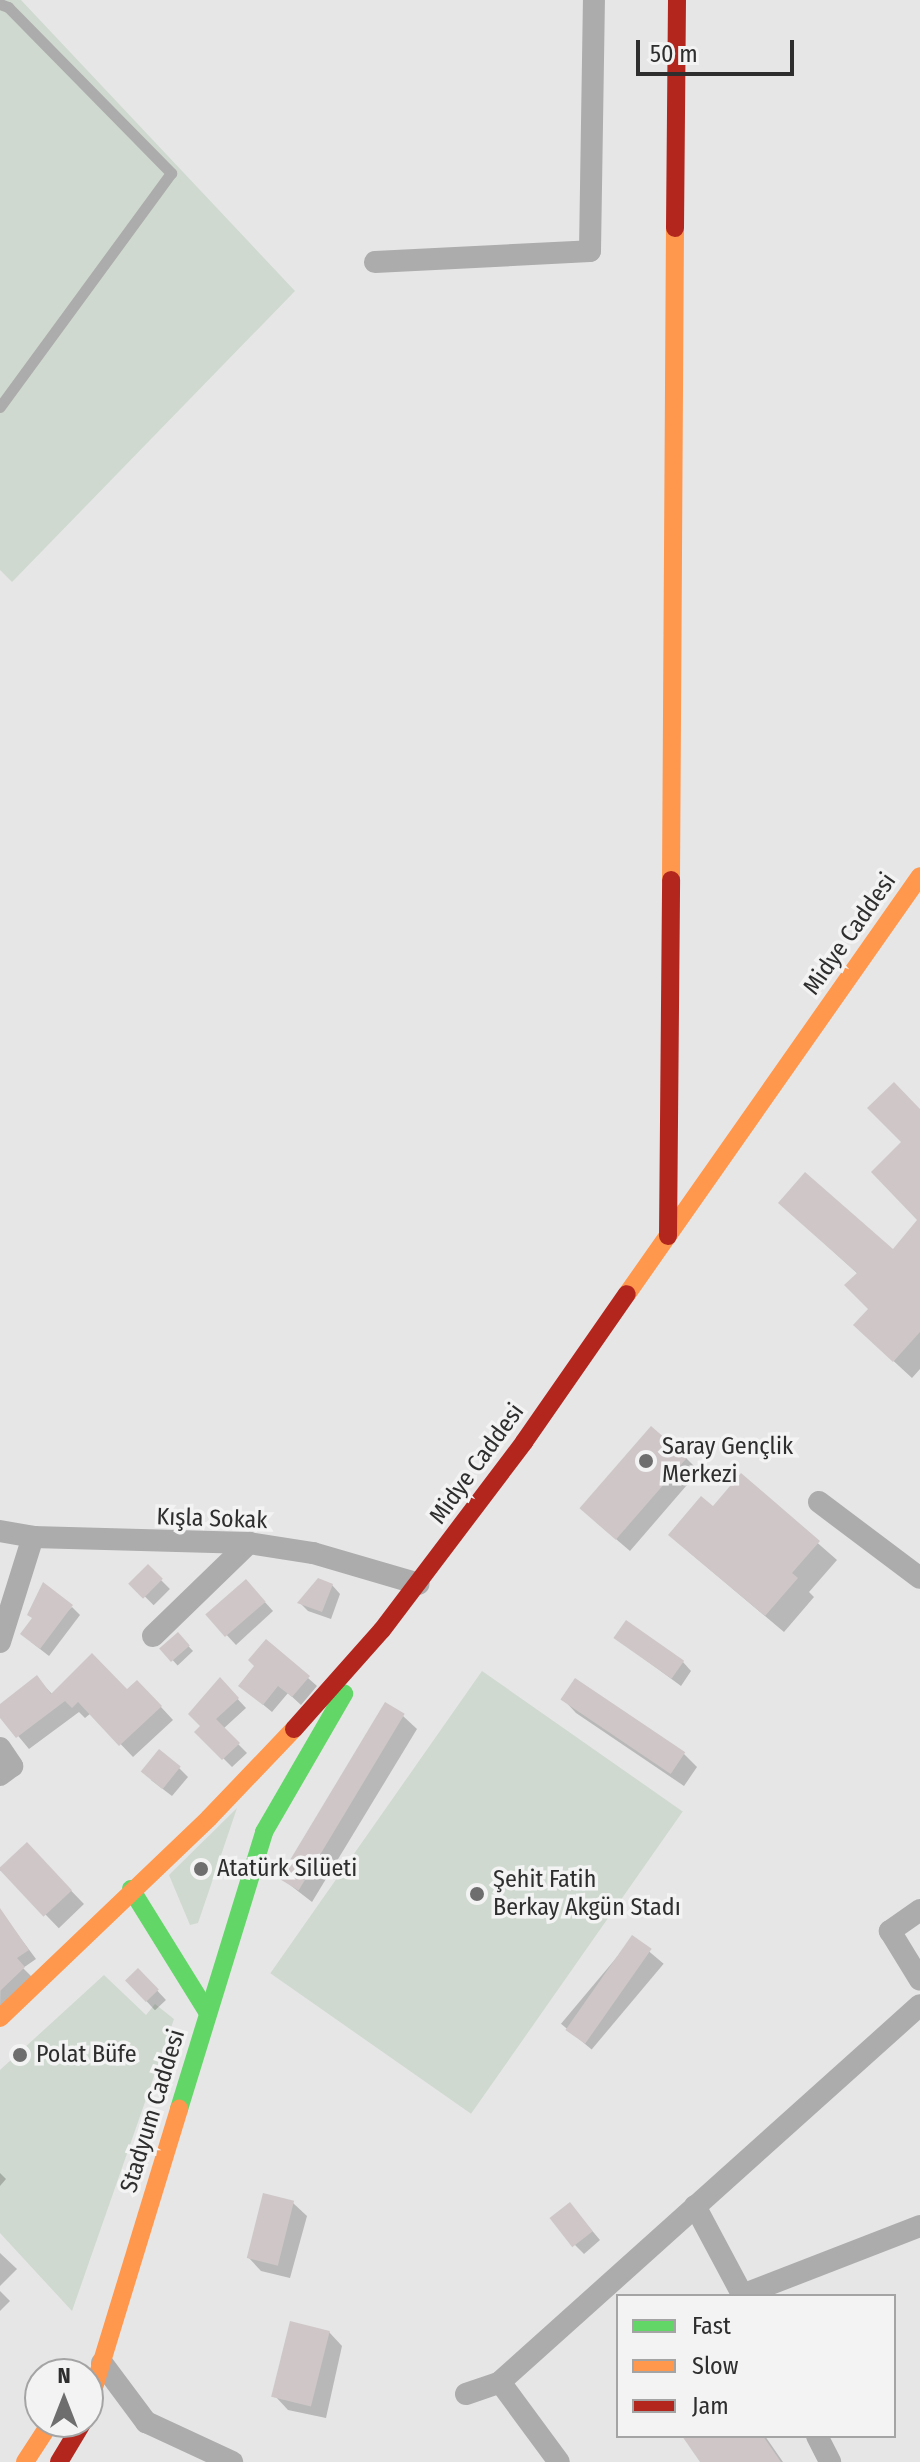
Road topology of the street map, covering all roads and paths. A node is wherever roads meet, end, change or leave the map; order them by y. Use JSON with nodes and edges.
{"nodes":[{"id":1,"x":594,"y":0,"type":"edge"},
{"id":2,"x":677,"y":0,"type":"edge"},
{"id":3,"x":0,"y":4,"type":"edge"},
{"id":4,"x":375,"y":262,"type":"dead end"},
{"id":5,"x":0,"y":407,"type":"edge"},
{"id":6,"x":920,"y":876,"type":"edge"},
{"id":7,"x":668,"y":1236,"type":"junction"},
{"id":8,"x":819,"y":1502,"type":"dead end"},
{"id":9,"x":0,"y":1531,"type":"edge"},
{"id":10,"x":33,"y":1537,"type":"junction"},
{"id":11,"x":249,"y":1543,"type":"junction"},
{"id":12,"x":920,"y":1578,"type":"edge"},
{"id":13,"x":419,"y":1584,"type":"junction"},
{"id":14,"x":382,"y":1630,"type":"junction"},
{"id":15,"x":153,"y":1636,"type":"dead end"},
{"id":16,"x":0,"y":1642,"type":"edge"},
{"id":17,"x":0,"y":1748,"type":"edge"},
{"id":18,"x":0,"y":1775,"type":"edge"},
{"id":19,"x":131,"y":1889,"type":"junction"},
{"id":20,"x":920,"y":1910,"type":"edge"},
{"id":21,"x":920,"y":1980,"type":"edge"},
{"id":22,"x":920,"y":2005,"type":"edge"},
{"id":23,"x":208,"y":2013,"type":"junction"},
{"id":24,"x":0,"y":2018,"type":"edge"},
{"id":25,"x":695,"y":2206,"type":"junction"},
{"id":26,"x":920,"y":2226,"type":"edge"},
{"id":27,"x":742,"y":2294,"type":"edge"},
{"id":28,"x":748,"y":2294,"type":"edge"},
{"id":29,"x":97,"y":2358,"type":"edge"},
{"id":30,"x":104,"y":2378,"type":"edge"},
{"id":31,"x":500,"y":2382,"type":"junction"},
{"id":32,"x":466,"y":2394,"type":"dead end"},
{"id":33,"x":41,"y":2438,"type":"edge"},
{"id":34,"x":73,"y":2438,"type":"edge"},
{"id":35,"x":818,"y":2438,"type":"edge"},
{"id":36,"x":25,"y":2462,"type":"edge"},
{"id":37,"x":59,"y":2462,"type":"edge"},
{"id":38,"x":232,"y":2462,"type":"edge"},
{"id":39,"x":559,"y":2462,"type":"edge"},
{"id":40,"x":830,"y":2462,"type":"edge"}],
"edges":[{"from":1,"to":4,"type":"street"},
{"from":2,"to":7,"type":"street"},
{"from":3,"to":5,"type":"lane"},
{"from":6,"to":7,"type":"street","name":"Midye Caddesi"},
{"from":7,"to":13,"type":"street","name":"Midye Caddesi"},
{"from":8,"to":12,"type":"street"},
{"from":9,"to":10,"type":"street","name":"Kışla Sokak"},
{"from":10,"to":11,"type":"street","name":"Kışla Sokak"},
{"from":10,"to":16,"type":"street"},
{"from":11,"to":13,"type":"street","name":"Kışla Sokak"},
{"from":11,"to":15,"type":"street"},
{"from":13,"to":14,"type":"street","name":"Midye Caddesi"},
{"from":14,"to":19,"type":"street","name":"Midye Caddesi"},
{"from":14,"to":23,"type":"street"},
{"from":17,"to":18,"type":"street"},
{"from":19,"to":23,"type":"street","name":"Stadyum Caddesi"},
{"from":19,"to":24,"type":"street","name":"Midye Caddesi"},
{"from":20,"to":21,"type":"street"},
{"from":22,"to":25,"type":"street"},
{"from":23,"to":29,"type":"street","name":"Stadyum Caddesi"},
{"from":25,"to":27,"type":"street"},
{"from":25,"to":31,"type":"street"},
{"from":26,"to":28,"type":"street"},
{"from":30,"to":38,"type":"street"},
{"from":31,"to":32,"type":"street"},
{"from":31,"to":39,"type":"street"},
{"from":33,"to":36,"type":"street"},
{"from":34,"to":37,"type":"street"},
{"from":35,"to":40,"type":"street"}]}
